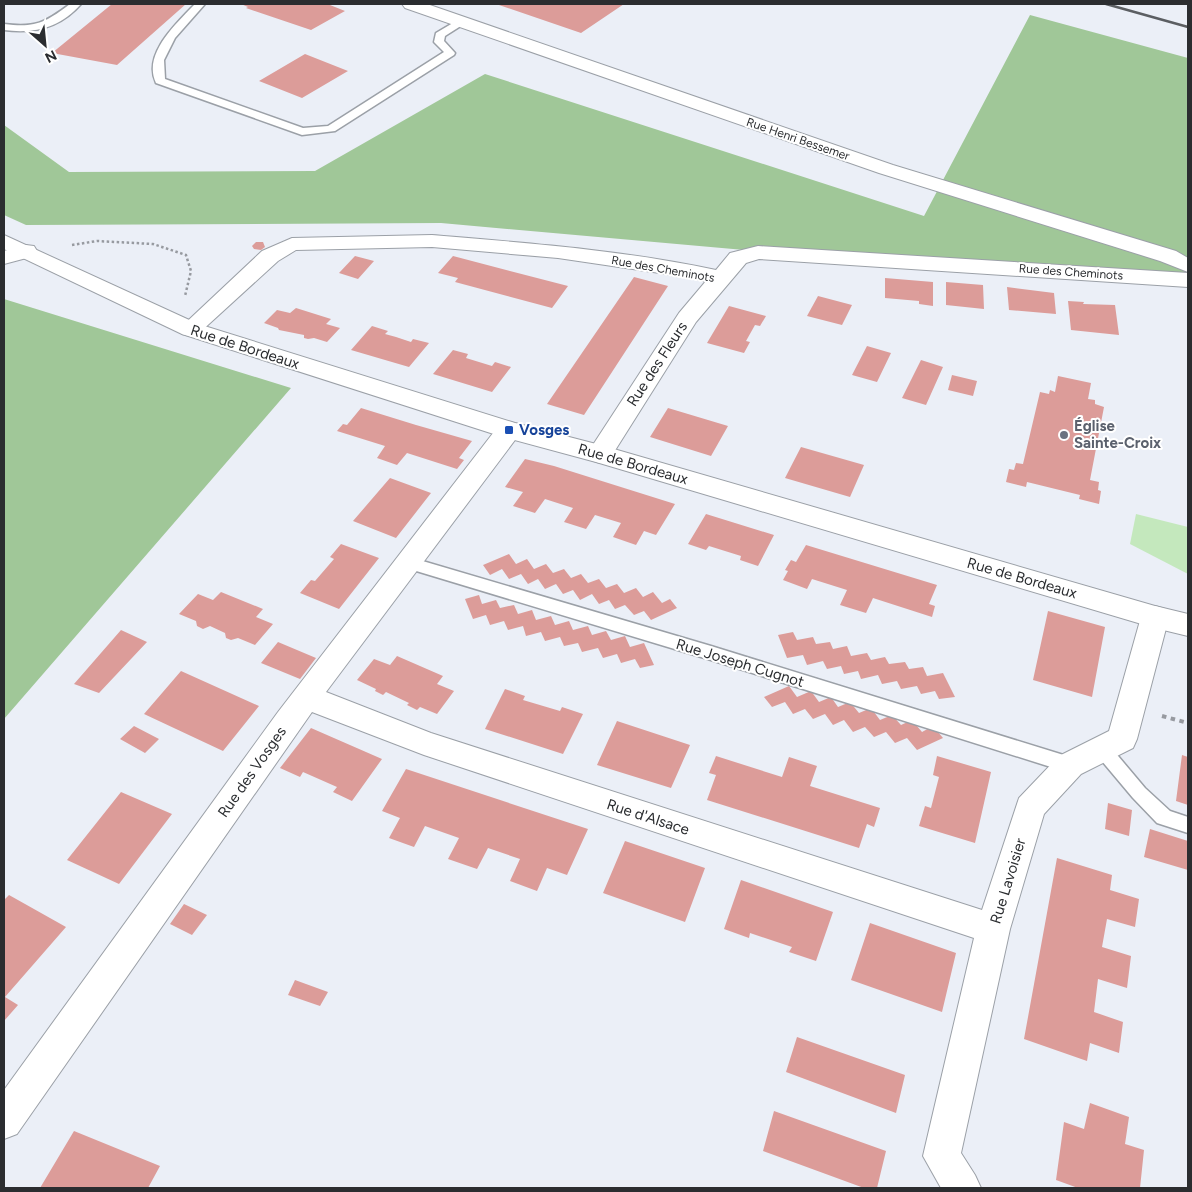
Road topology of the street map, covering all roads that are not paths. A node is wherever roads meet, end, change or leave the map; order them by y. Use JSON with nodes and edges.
{"nodes":[{"id":1,"x":76,"y":4,"type":"edge"},
{"id":2,"x":200,"y":4,"type":"edge"},
{"id":3,"x":411,"y":4,"type":"edge"},
{"id":4,"x":462,"y":22,"type":"junction"},
{"id":5,"x":4,"y":27,"type":"edge"},
{"id":6,"x":4,"y":241,"type":"edge"},
{"id":7,"x":26,"y":251,"type":"junction"},
{"id":8,"x":4,"y":258,"type":"edge"},
{"id":9,"x":1188,"y":266,"type":"edge"},
{"id":10,"x":721,"y":278,"type":"junction"},
{"id":11,"x":1188,"y":280,"type":"edge"},
{"id":12,"x":183,"y":326,"type":"junction"},
{"id":13,"x":509,"y":430,"type":"junction"},
{"id":14,"x":600,"y":454,"type":"junction"},
{"id":15,"x":409,"y":563,"type":"junction"},
{"id":16,"x":1155,"y":617,"type":"junction"},
{"id":17,"x":1188,"y":624,"type":"edge"},
{"id":18,"x":306,"y":697,"type":"junction"},
{"id":19,"x":1102,"y":749,"type":"junction"},
{"id":20,"x":1070,"y":765,"type":"junction"},
{"id":21,"x":1188,"y":825,"type":"edge"},
{"id":22,"x":993,"y":929,"type":"junction"},
{"id":23,"x":4,"y":1121,"type":"edge"},
{"id":24,"x":962,"y":1188,"type":"edge"}],
"edges":[{"from":1,"to":5,"type":"lane"},
{"from":2,"to":4,"type":"lane"},
{"from":3,"to":4,"type":"street","name":"Rue Henri Bessemer"},
{"from":4,"to":9,"type":"street","name":"Rue Henri Bessemer"},
{"from":6,"to":7,"type":"street","name":"Rue de Bordeaux"},
{"from":7,"to":8,"type":"street"},
{"from":7,"to":12,"type":"street","name":"Rue de Bordeaux"},
{"from":10,"to":11,"type":"street","name":"Rue des Cheminots"},
{"from":10,"to":12,"type":"street","name":"Rue des Cheminots"},
{"from":10,"to":14,"type":"street","name":"Rue des Fleurs"},
{"from":12,"to":13,"type":"street","name":"Rue de Bordeaux"},
{"from":13,"to":14,"type":"street","name":"Rue de Bordeaux"},
{"from":13,"to":15,"type":"street","name":"Rue des Vosges"},
{"from":14,"to":16,"type":"street","name":"Rue de Bordeaux"},
{"from":15,"to":18,"type":"street","name":"Rue des Vosges"},
{"from":15,"to":20,"type":"lane","name":"Rue Joseph Cugnot"},
{"from":16,"to":17,"type":"street","name":"Rue de Bordeaux"},
{"from":16,"to":19,"type":"street","name":"Rue Lavoisier"},
{"from":18,"to":22,"type":"street","name":"Rue d'Alsace"},
{"from":18,"to":23,"type":"street","name":"Rue des Vosges"},
{"from":19,"to":20,"type":"street","name":"Rue Lavoisier"},
{"from":19,"to":21,"type":"lane"},
{"from":20,"to":22,"type":"street","name":"Rue Lavoisier"},
{"from":22,"to":24,"type":"street","name":"Rue Lavoisier"}]}
